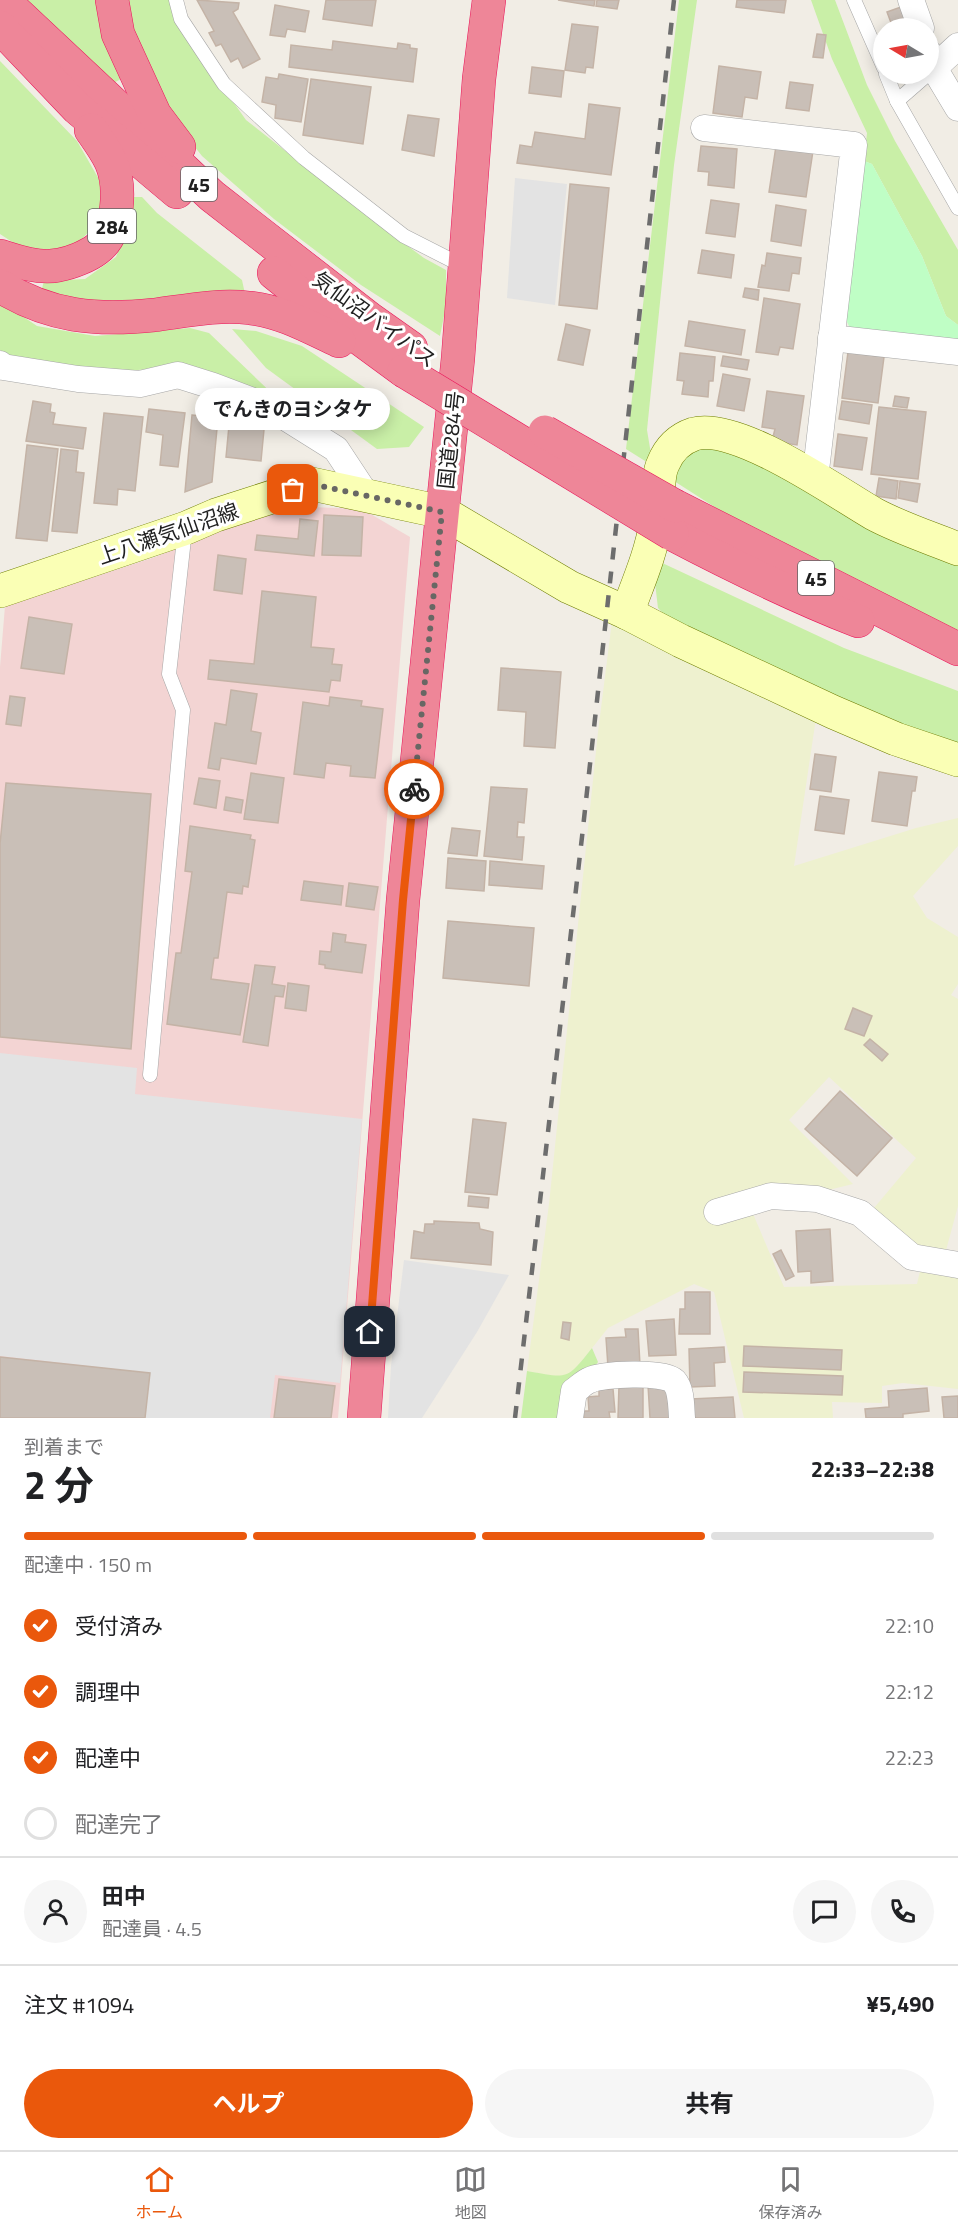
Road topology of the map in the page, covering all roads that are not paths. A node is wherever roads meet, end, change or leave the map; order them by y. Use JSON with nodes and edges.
{"nodes":[{"id":1,"x":3,"y":0,"type":"edge"},
{"id":2,"x":112,"y":0,"type":"edge"},
{"id":3,"x":176,"y":0,"type":"edge"},
{"id":4,"x":489,"y":0,"type":"edge"},
{"id":5,"x":854,"y":0,"type":"edge"},
{"id":6,"x":911,"y":0,"type":"edge"},
{"id":7,"x":917,"y":18,"type":"edge"},
{"id":8,"x":0,"y":27,"type":"edge"},
{"id":9,"x":873,"y":43,"type":"edge"},
{"id":10,"x":958,"y":46,"type":"edge"},
{"id":11,"x":939,"y":60,"type":"edge"},
{"id":12,"x":939,"y":80,"type":"edge"},
{"id":13,"x":890,"y":84,"type":"edge"},
{"id":14,"x":913,"y":84,"type":"edge"},
{"id":15,"x":897,"y":100,"type":"junction"},
{"id":16,"x":77,"y":108,"type":"junction"},
{"id":17,"x":958,"y":108,"type":"edge"},
{"id":18,"x":704,"y":128,"type":"dead end"},
{"id":19,"x":958,"y":208,"type":"edge"},
{"id":20,"x":0,"y":256,"type":"edge"},
{"id":21,"x":465,"y":267,"type":"junction"},
{"id":22,"x":0,"y":286,"type":"edge"},
{"id":23,"x":370,"y":319,"type":"junction"},
{"id":24,"x":831,"y":338,"type":"junction"},
{"id":25,"x":958,"y":352,"type":"edge"},
{"id":26,"x":403,"y":361,"type":"junction"},
{"id":27,"x":0,"y":364,"type":"edge"},
{"id":28,"x":815,"y":479,"type":"junction"},
{"id":29,"x":367,"y":496,"type":"junction"},
{"id":30,"x":442,"y":512,"type":"junction"},
{"id":31,"x":674,"y":520,"type":"junction"},
{"id":32,"x":186,"y":528,"type":"junction"},
{"id":33,"x":958,"y":549,"type":"edge"},
{"id":34,"x":0,"y":591,"type":"edge"},
{"id":35,"x":627,"y":613,"type":"junction"},
{"id":36,"x":958,"y":649,"type":"edge"},
{"id":37,"x":958,"y":657,"type":"edge"},
{"id":38,"x":958,"y":760,"type":"edge"},
{"id":39,"x":150,"y":1076,"type":"dead end"},
{"id":40,"x":717,"y":1212,"type":"dead end"},
{"id":41,"x":958,"y":1265,"type":"edge"},
{"id":42,"x":364,"y":1418,"type":"edge"},
{"id":43,"x":570,"y":1418,"type":"edge"},
{"id":44,"x":682,"y":1418,"type":"edge"}],
"edges":[{"from":1,"to":23,"type":"highway","name":"気仙沼バイパス","number":"45"},
{"from":2,"to":23,"type":"highway"},
{"from":3,"to":21,"type":"lane"},
{"from":4,"to":21,"type":"highway","name":"国道284号"},
{"from":5,"to":9,"type":"lane"},
{"from":6,"to":7,"type":"street"},
{"from":8,"to":16,"type":"highway","name":"気仙沼バイパス","number":"45"},
{"from":10,"to":11,"type":"street"},
{"from":12,"to":17,"type":"street"},
{"from":13,"to":15,"type":"lane"},
{"from":14,"to":15,"type":"lane"},
{"from":15,"to":19,"type":"lane"},
{"from":16,"to":20,"type":"highway","number":"284"},
{"from":16,"to":26,"type":"highway","name":"気仙沼バイパス","number":"45"},
{"from":18,"to":24,"type":"street"},
{"from":21,"to":30,"type":"highway","name":"国道284号"},
{"from":22,"to":26,"type":"highway"},
{"from":23,"to":26,"type":"highway","name":"気仙沼バイパス","number":"45"},
{"from":24,"to":25,"type":"street"},
{"from":24,"to":28,"type":"street"},
{"from":26,"to":31,"type":"highway","name":"気仙沼バイパス","number":"45","bridge":true},
{"from":27,"to":29,"type":"street"},
{"from":28,"to":33,"type":"street"},
{"from":28,"to":35,"type":"street"},
{"from":29,"to":30,"type":"street","name":"上八瀬気仙沼線"},
{"from":29,"to":32,"type":"street","name":"上八瀬気仙沼線"},
{"from":30,"to":35,"type":"street","name":"上八瀬気仙沼線"},
{"from":30,"to":42,"type":"highway","name":"国道284号"},
{"from":31,"to":36,"type":"highway","name":"気仙沼バイパス","number":"45"},
{"from":31,"to":37,"type":"highway","name":"気仙沼バイパス","number":"45"},
{"from":32,"to":34,"type":"street","name":"上八瀬気仙沼線"},
{"from":32,"to":39,"type":"lane"},
{"from":35,"to":38,"type":"street","name":"上八瀬気仙沼線"},
{"from":40,"to":41,"type":"street"},
{"from":43,"to":44,"type":"street"}]}
